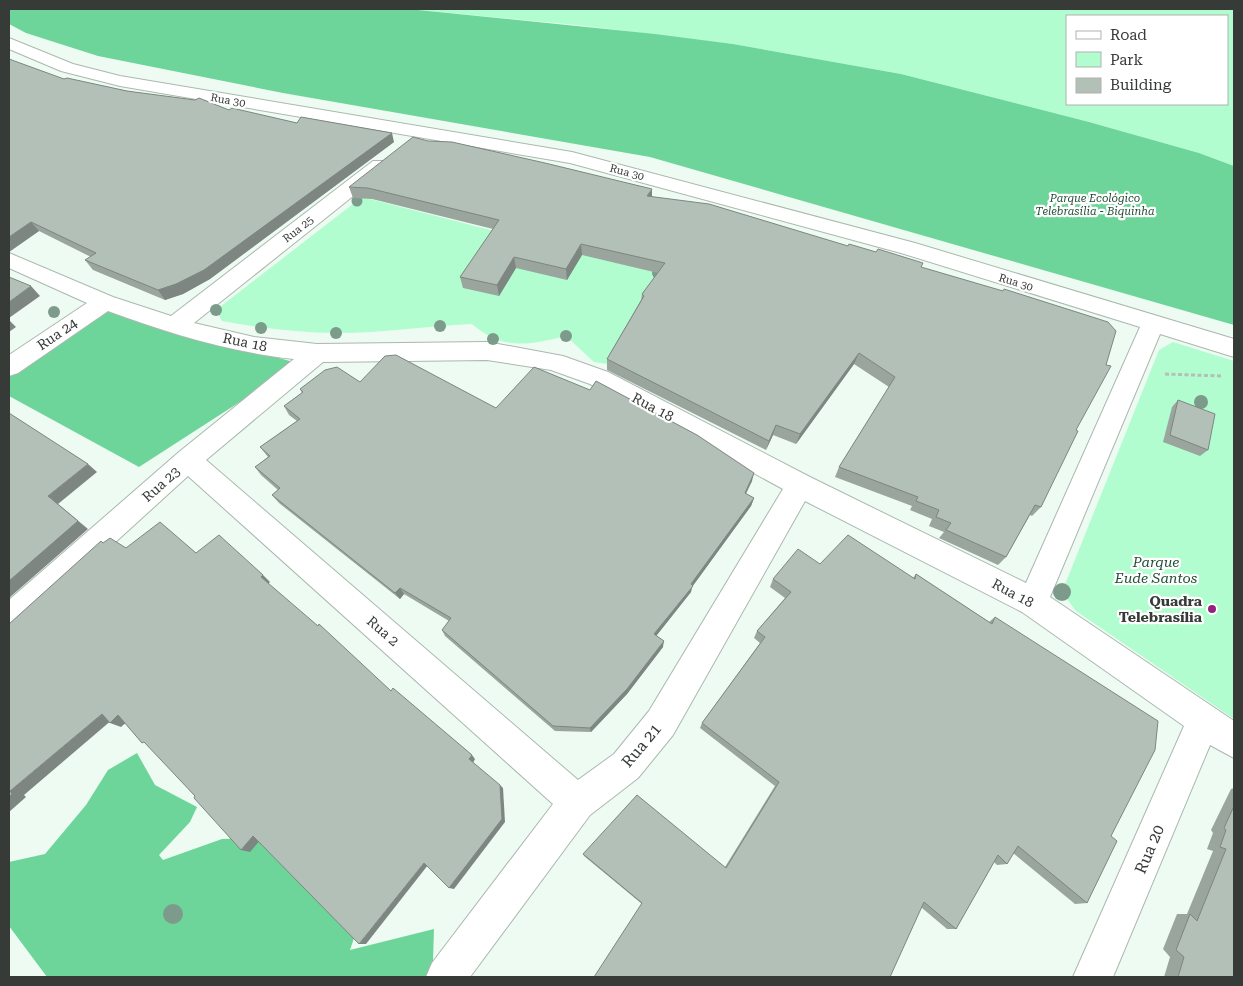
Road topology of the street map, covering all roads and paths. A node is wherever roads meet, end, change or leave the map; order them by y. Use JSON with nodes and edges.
{"nodes":[{"id":1,"x":9,"y":43,"type":"edge"},
{"id":2,"x":421,"y":133,"type":"junction"},
{"id":3,"x":9,"y":260,"type":"edge"},
{"id":4,"x":105,"y":302,"type":"junction"},
{"id":5,"x":1153,"y":324,"type":"junction"},
{"id":6,"x":174,"y":326,"type":"junction"},
{"id":7,"x":1234,"y":348,"type":"edge"},
{"id":8,"x":317,"y":353,"type":"junction"},
{"id":9,"x":1135,"y":366,"type":"junction"},
{"id":10,"x":9,"y":367,"type":"edge"},
{"id":11,"x":1226,"y":376,"type":"dead end"},
{"id":12,"x":188,"y":460,"type":"junction"},
{"id":13,"x":800,"y":485,"type":"junction"},
{"id":14,"x":1033,"y":602,"type":"junction"},
{"id":15,"x":9,"y":619,"type":"edge"},
{"id":16,"x":1204,"y":720,"type":"junction"},
{"id":17,"x":1234,"y":741,"type":"edge"},
{"id":18,"x":577,"y":802,"type":"junction"},
{"id":19,"x":446,"y":977,"type":"edge"},
{"id":20,"x":1094,"y":977,"type":"edge"}],
"edges":[{"from":1,"to":2,"type":"street","name":"Rua 30"},
{"from":2,"to":5,"type":"street","name":"Rua 30"},
{"from":2,"to":6,"type":"street","name":"Rua 25"},
{"from":3,"to":4,"type":"street","name":"Rua 18"},
{"from":4,"to":6,"type":"street","name":"Rua 18"},
{"from":4,"to":10,"type":"street","name":"Rua 24"},
{"from":5,"to":7,"type":"street","name":"Rua 30"},
{"from":5,"to":9,"type":"street"},
{"from":6,"to":8,"type":"street","name":"Rua 18"},
{"from":8,"to":12,"type":"street","name":"Rua 23"},
{"from":8,"to":13,"type":"street","name":"Rua 18"},
{"from":9,"to":11,"type":"path"},
{"from":9,"to":14,"type":"street"},
{"from":12,"to":15,"type":"street","name":"Rua 23"},
{"from":12,"to":18,"type":"street","name":"Rua 2"},
{"from":13,"to":14,"type":"street","name":"Rua 18"},
{"from":13,"to":18,"type":"street","name":"Rua 21"},
{"from":14,"to":16,"type":"street","name":"Rua 18"},
{"from":16,"to":17,"type":"street","name":"Rua 18"},
{"from":16,"to":20,"type":"street","name":"Rua 20"},
{"from":18,"to":19,"type":"street","name":"Rua 21"}]}
